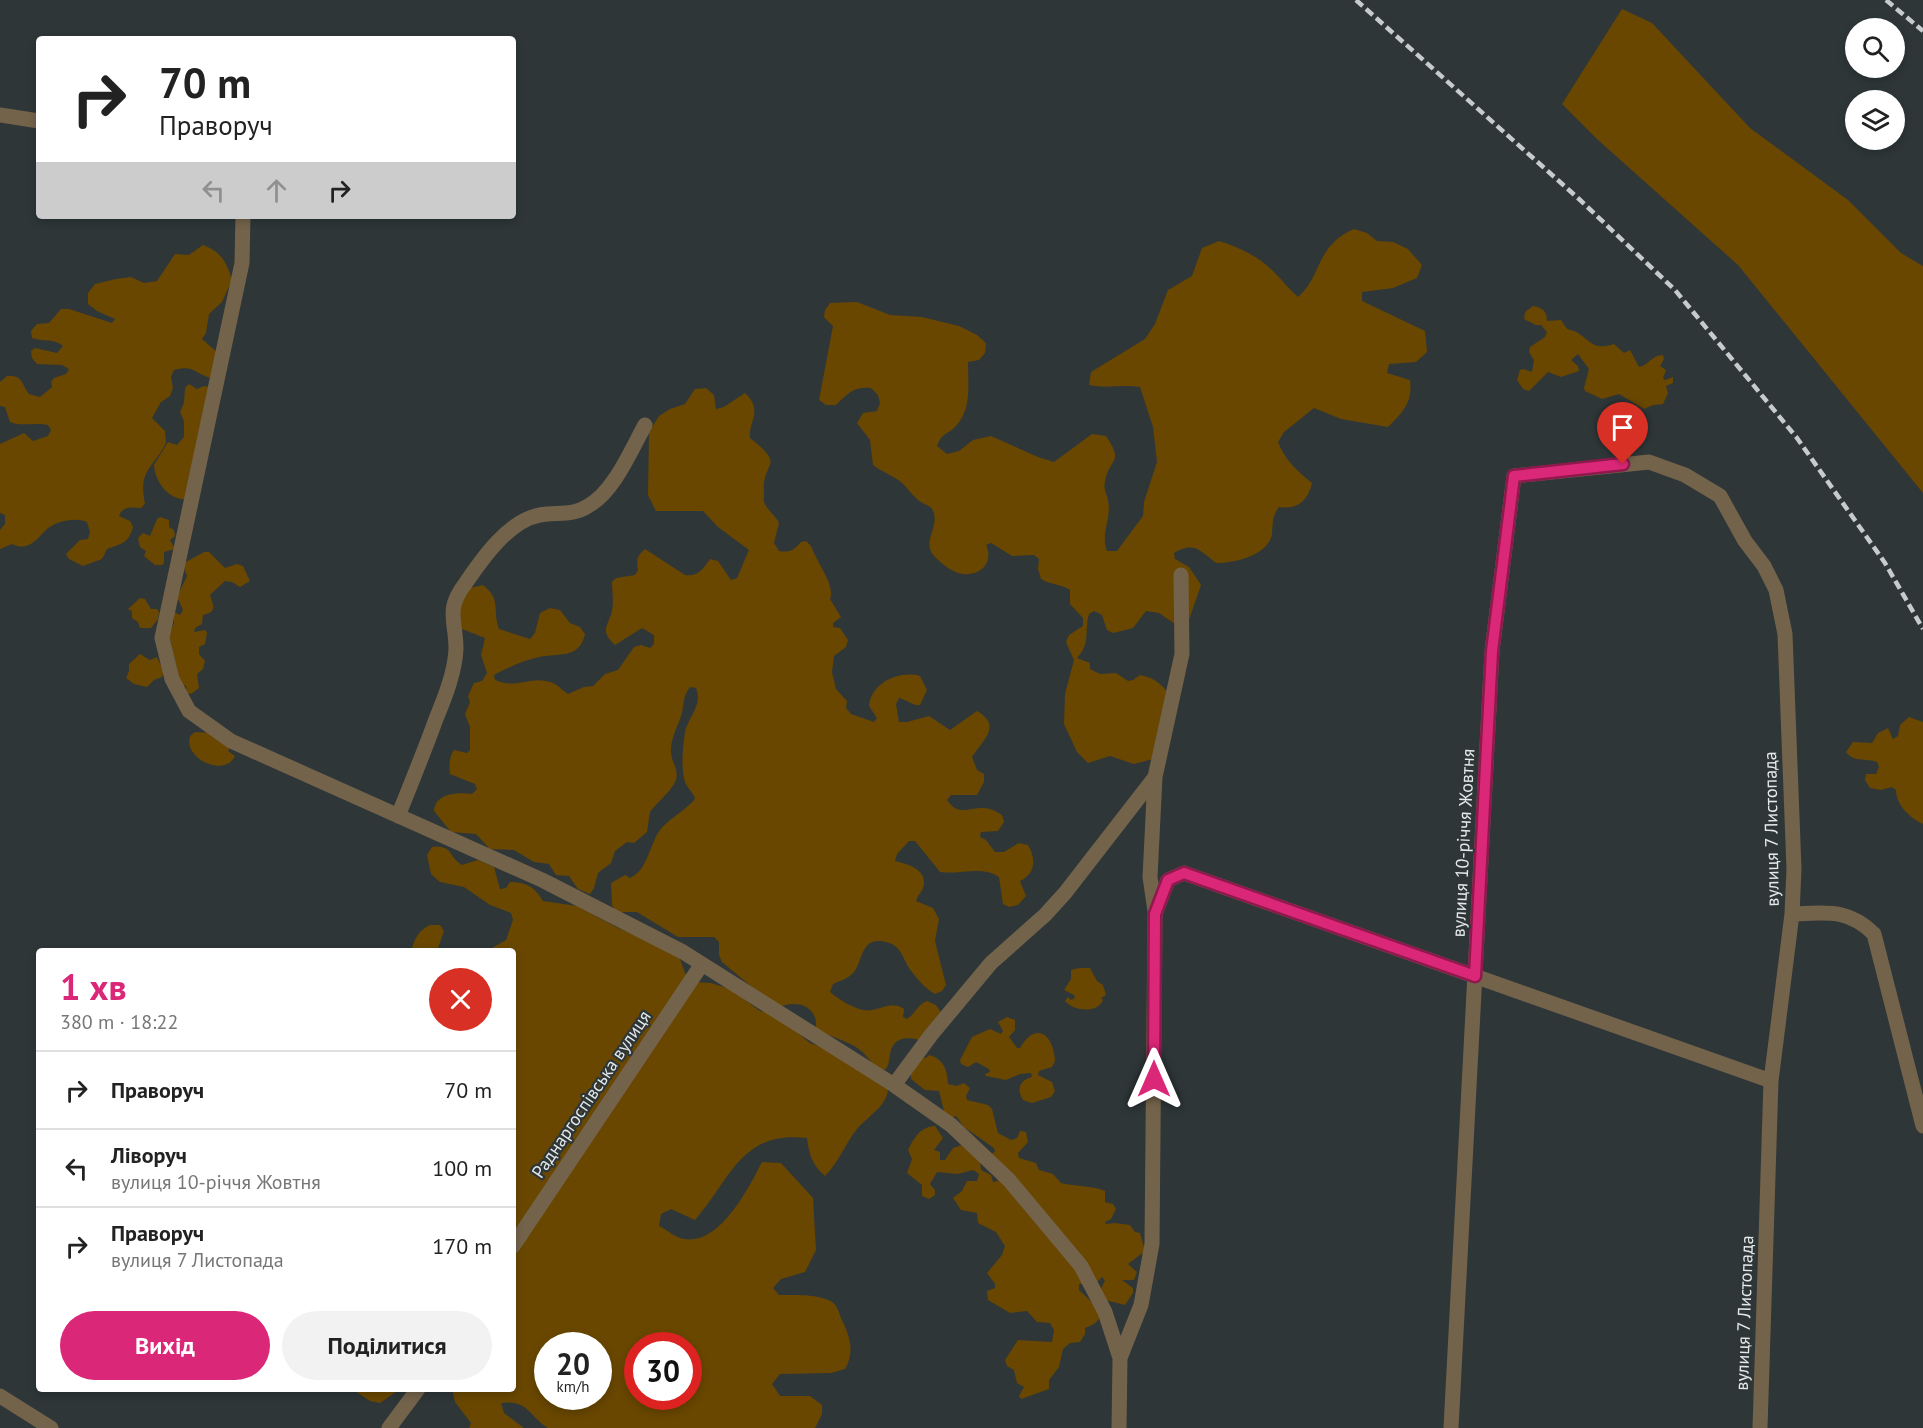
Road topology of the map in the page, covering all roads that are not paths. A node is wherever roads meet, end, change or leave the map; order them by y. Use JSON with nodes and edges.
{"nodes":[{"id":1,"x":0,"y":115,"type":"edge"},
{"id":2,"x":36,"y":121,"type":"edge"},
{"id":3,"x":243,"y":219,"type":"edge"},
{"id":4,"x":645,"y":425,"type":"dead end"},
{"id":5,"x":1514,"y":476,"type":"joint"},
{"id":6,"x":1181,"y":575,"type":"dead end"},
{"id":7,"x":1155,"y":777,"type":"junction"},
{"id":8,"x":398,"y":816,"type":"junction"},
{"id":9,"x":1155,"y":914,"type":"junction"},
{"id":10,"x":1792,"y":914,"type":"junction"},
{"id":11,"x":702,"y":964,"type":"junction"},
{"id":12,"x":1475,"y":976,"type":"junction"},
{"id":13,"x":1771,"y":1081,"type":"junction"},
{"id":14,"x":894,"y":1085,"type":"junction"},
{"id":15,"x":1923,"y":1126,"type":"edge"},
{"id":16,"x":516,"y":1242,"type":"edge"},
{"id":17,"x":1120,"y":1358,"type":"junction"},
{"id":18,"x":416,"y":1392,"type":"edge"},
{"id":19,"x":0,"y":1396,"type":"edge"},
{"id":20,"x":51,"y":1428,"type":"edge"},
{"id":21,"x":390,"y":1428,"type":"edge"},
{"id":22,"x":1119,"y":1428,"type":"edge"},
{"id":23,"x":1451,"y":1428,"type":"edge"},
{"id":24,"x":1760,"y":1428,"type":"edge"}],
"edges":[{"from":1,"to":2,"type":"street"},
{"from":3,"to":8,"type":"street"},
{"from":4,"to":8,"type":"street"},
{"from":5,"to":10,"type":"street","name":"вулиця 7 Листопада"},
{"from":5,"to":12,"type":"street","name":"вулиця 10-річчя Жовтня"},
{"from":6,"to":7,"type":"street"},
{"from":7,"to":9,"type":"street"},
{"from":7,"to":14,"type":"street"},
{"from":8,"to":11,"type":"street"},
{"from":9,"to":12,"type":"street"},
{"from":9,"to":17,"type":"street"},
{"from":10,"to":13,"type":"street","name":"вулиця 7 Листопада"},
{"from":10,"to":15,"type":"street"},
{"from":11,"to":14,"type":"street"},
{"from":11,"to":16,"type":"street","name":"Раднаргоспівська вулиця"},
{"from":12,"to":13,"type":"street"},
{"from":12,"to":23,"type":"street","name":"вулиця 10-річчя Жовтня"},
{"from":13,"to":24,"type":"street","name":"вулиця 7 Листопада"},
{"from":14,"to":17,"type":"street"},
{"from":17,"to":22,"type":"street"},
{"from":18,"to":21,"type":"street"},
{"from":19,"to":20,"type":"street"}]}
